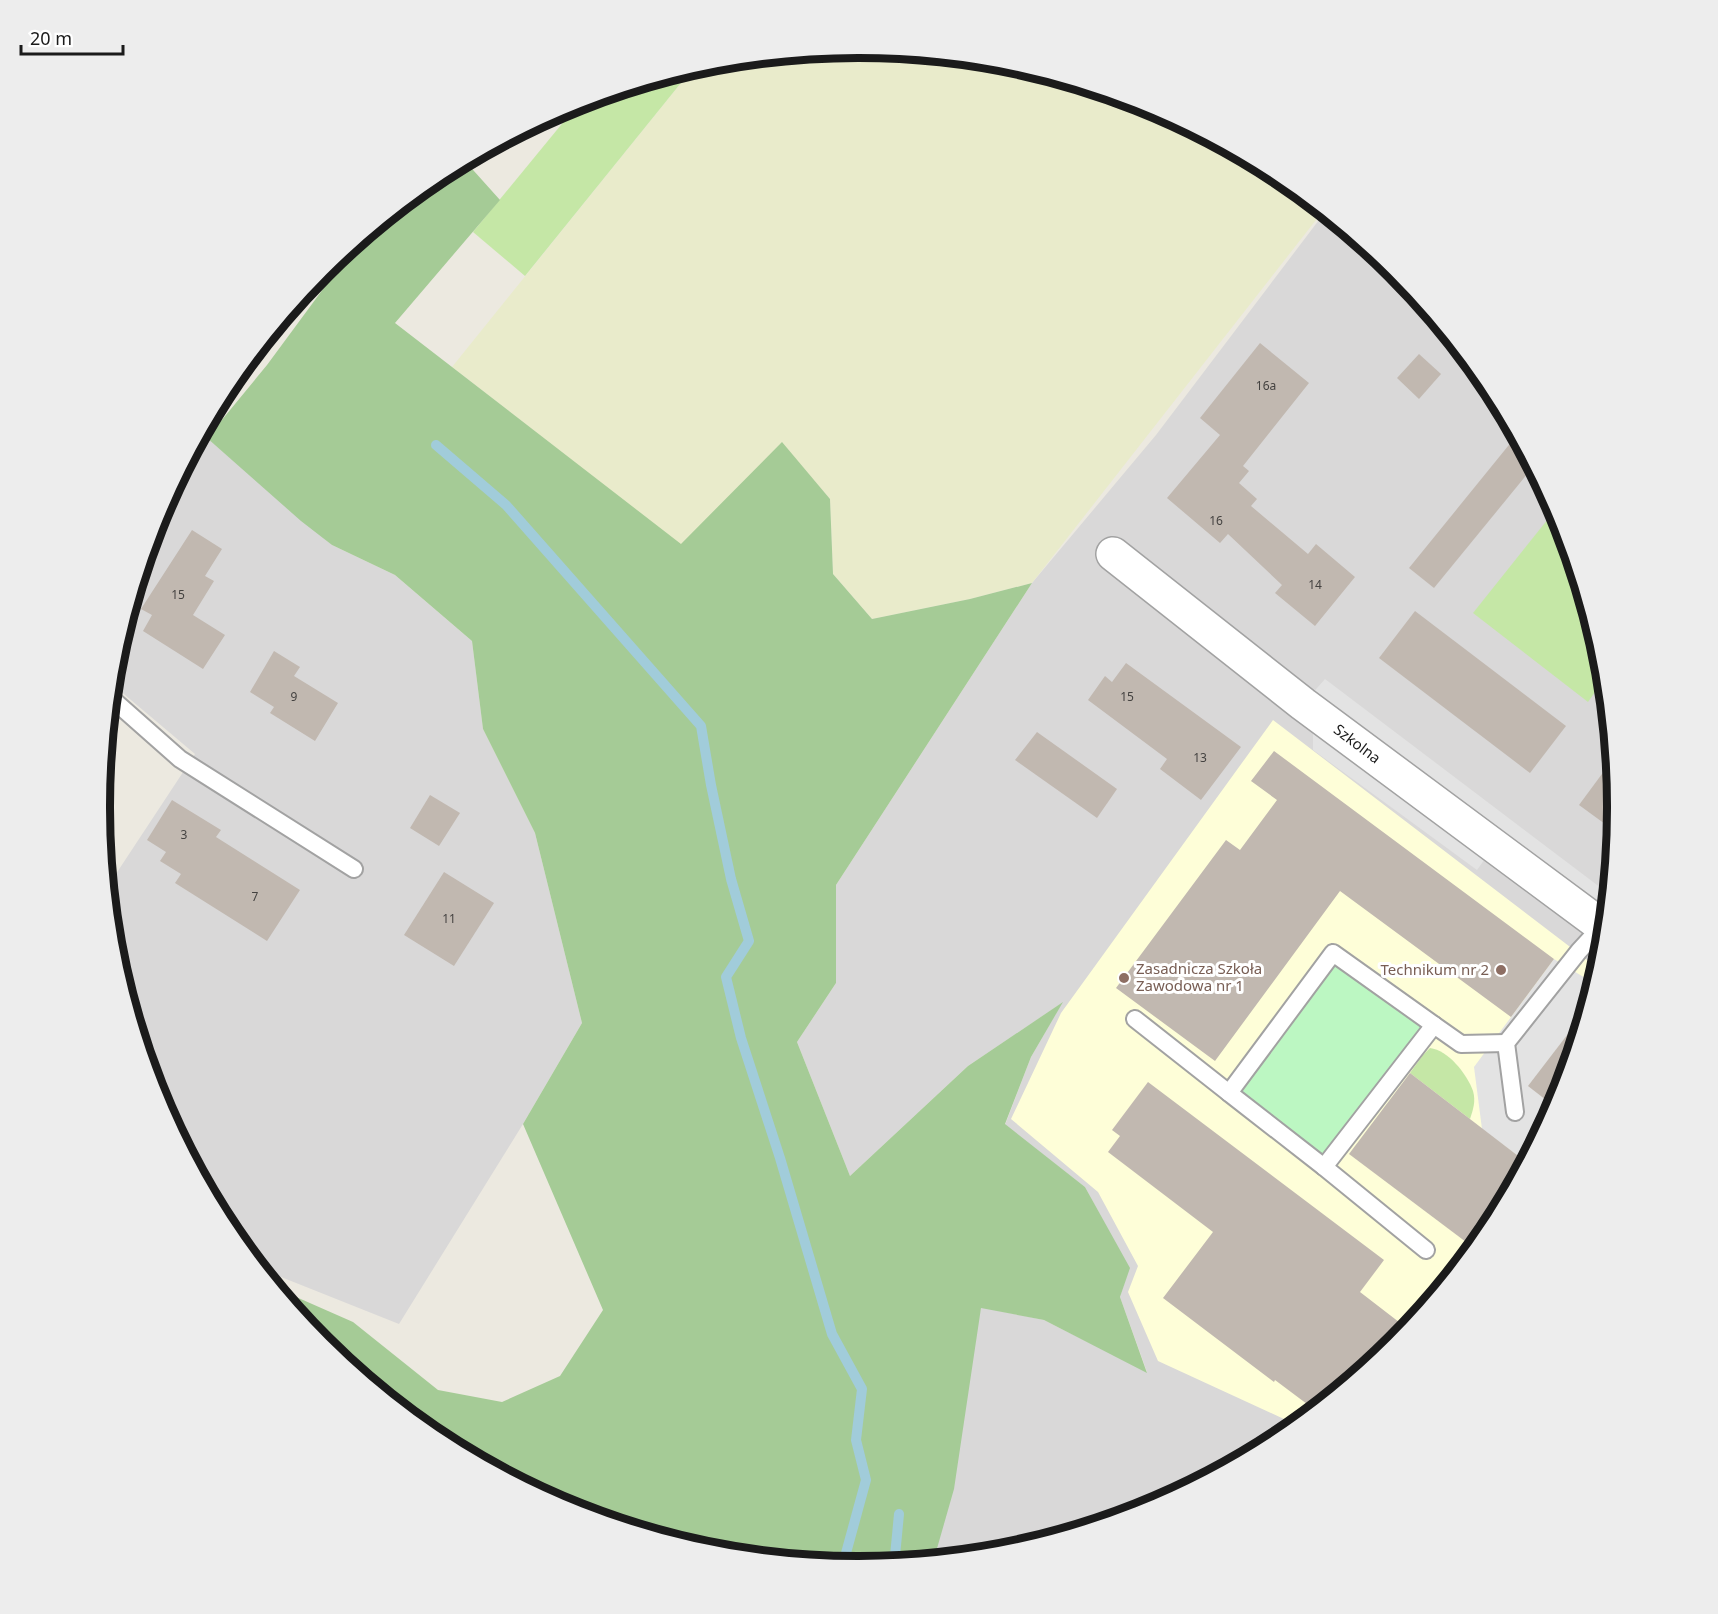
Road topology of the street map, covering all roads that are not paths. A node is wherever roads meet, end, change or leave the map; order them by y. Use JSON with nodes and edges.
{"nodes":[{"id":1,"x":1113,"y":554,"type":"dead end"},
{"id":2,"x":118,"y":704,"type":"edge"},
{"id":3,"x":354,"y":869,"type":"dead end"},
{"id":4,"x":1598,"y":923,"type":"edge"},
{"id":5,"x":1596,"y":935,"type":"edge"},
{"id":6,"x":1135,"y":1019,"type":"dead end"},
{"id":7,"x":1434,"y":1025,"type":"junction"},
{"id":8,"x":1506,"y":1043,"type":"junction"},
{"id":9,"x":1229,"y":1093,"type":"junction"},
{"id":10,"x":1515,"y":1113,"type":"dead end"},
{"id":11,"x":1324,"y":1167,"type":"junction"},
{"id":12,"x":1426,"y":1250,"type":"dead end"}],
"edges":[{"from":1,"to":4,"type":"street","name":"Szkolna"},
{"from":2,"to":3,"type":"lane"},
{"from":5,"to":8,"type":"lane"},
{"from":6,"to":9,"type":"lane"},
{"from":7,"to":8,"type":"lane"},
{"from":7,"to":9,"type":"lane"},
{"from":7,"to":11,"type":"lane"},
{"from":8,"to":10,"type":"lane"},
{"from":9,"to":11,"type":"lane"},
{"from":11,"to":12,"type":"lane"}]}
